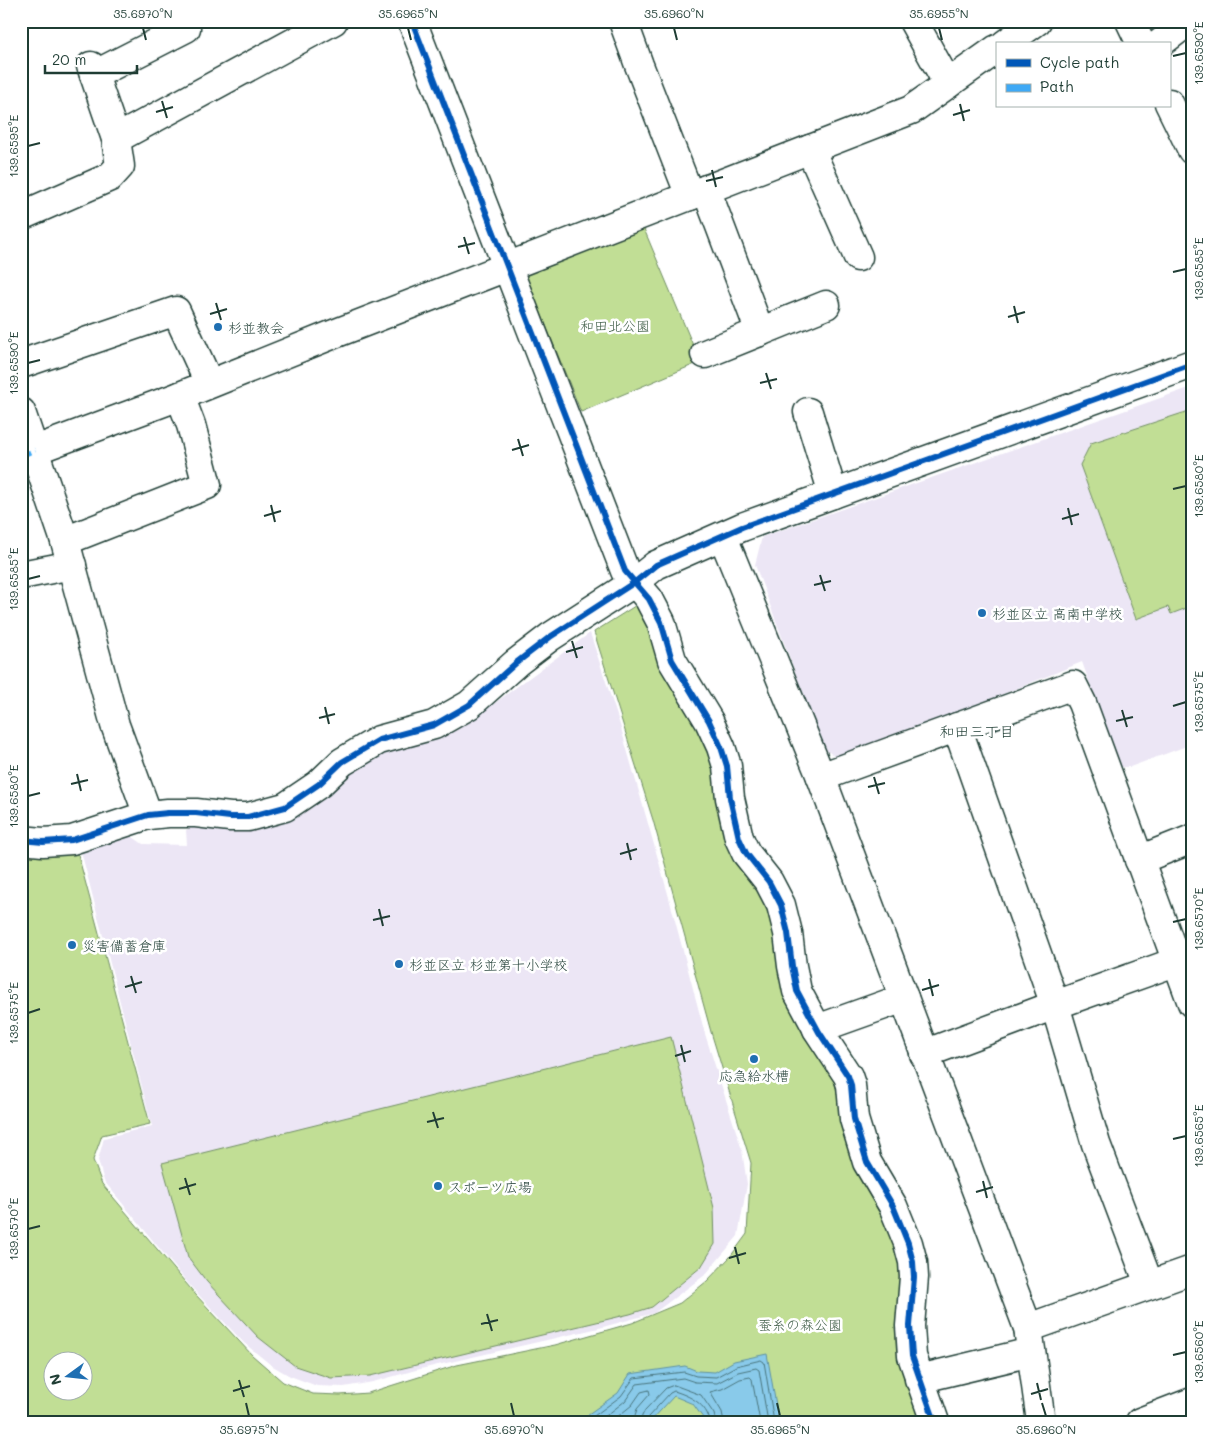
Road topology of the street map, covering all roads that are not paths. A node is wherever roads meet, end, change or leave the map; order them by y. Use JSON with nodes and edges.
{"nodes":[{"id":1,"x":333,"y":21,"type":"edge"},
{"id":2,"x":412,"y":21,"type":"edge"},
{"id":3,"x":623,"y":21,"type":"edge"},
{"id":4,"x":913,"y":21,"type":"edge"},
{"id":5,"x":1037,"y":21,"type":"edge"},
{"id":6,"x":1130,"y":21,"type":"edge"},
{"id":7,"x":1189,"y":21,"type":"edge"},
{"id":8,"x":186,"y":28,"type":"dead end"},
{"id":9,"x":1008,"y":42,"type":"edge"},
{"id":10,"x":1140,"y":42,"type":"edge"},
{"id":11,"x":1162,"y":42,"type":"edge"},
{"id":12,"x":996,"y":50,"type":"edge"},
{"id":13,"x":948,"y":84,"type":"junction"},
{"id":14,"x":1170,"y":104,"type":"edge"},
{"id":15,"x":116,"y":140,"type":"junction"},
{"id":16,"x":810,"y":149,"type":"junction"},
{"id":17,"x":1192,"y":150,"type":"edge"},
{"id":18,"x":698,"y":192,"type":"junction"},
{"id":19,"x":23,"y":211,"type":"edge"},
{"id":20,"x":858,"y":257,"type":"dead end"},
{"id":21,"x":506,"y":267,"type":"junction"},
{"id":22,"x":826,"y":305,"type":"dead end"},
{"id":23,"x":760,"y":332,"type":"junction"},
{"id":24,"x":706,"y":354,"type":"dead end"},
{"id":25,"x":21,"y":364,"type":"edge"},
{"id":26,"x":1192,"y":364,"type":"edge"},
{"id":27,"x":209,"y":384,"type":"junction"},
{"id":28,"x":180,"y":396,"type":"junction"},
{"id":29,"x":21,"y":412,"type":"edge"},
{"id":30,"x":808,"y":412,"type":"dead end"},
{"id":31,"x":35,"y":450,"type":"junction"},
{"id":32,"x":833,"y":494,"type":"junction"},
{"id":33,"x":723,"y":537,"type":"junction"},
{"id":34,"x":69,"y":553,"type":"junction"},
{"id":35,"x":21,"y":575,"type":"edge"},
{"id":36,"x":635,"y":582,"type":"junction"},
{"id":37,"x":957,"y":727,"type":"junction"},
{"id":38,"x":821,"y":777,"type":"junction"},
{"id":39,"x":148,"y":816,"type":"junction"},
{"id":40,"x":1192,"y":839,"type":"edge"},
{"id":41,"x":21,"y":840,"type":"edge"},
{"id":42,"x":1139,"y":860,"type":"junction"},
{"id":43,"x":1184,"y":959,"type":"edge"},
{"id":44,"x":904,"y":998,"type":"junction"},
{"id":45,"x":1192,"y":1003,"type":"edge"},
{"id":46,"x":1055,"y":1005,"type":"junction"},
{"id":47,"x":817,"y":1029,"type":"junction"},
{"id":48,"x":924,"y":1054,"type":"junction"},
{"id":49,"x":1192,"y":1270,"type":"edge"},
{"id":50,"x":1149,"y":1284,"type":"junction"},
{"id":51,"x":1029,"y":1340,"type":"junction"},
{"id":52,"x":919,"y":1380,"type":"junction"},
{"id":53,"x":1183,"y":1411,"type":"edge"},
{"id":54,"x":935,"y":1422,"type":"edge"},
{"id":55,"x":1042,"y":1422,"type":"edge"},
{"id":56,"x":1140,"y":1422,"type":"edge"}],
"edges":[{"from":1,"to":15,"type":"street"},
{"from":2,"to":21,"type":"street"},
{"from":3,"to":18,"type":"street"},
{"from":4,"to":13,"type":"street"},
{"from":5,"to":9,"type":"street"},
{"from":6,"to":10,"type":"street"},
{"from":7,"to":11,"type":"street"},
{"from":8,"to":15,"type":"street"},
{"from":12,"to":13,"type":"street"},
{"from":13,"to":16,"type":"street"},
{"from":14,"to":17,"type":"street"},
{"from":15,"to":19,"type":"street"},
{"from":16,"to":18,"type":"street"},
{"from":16,"to":20,"type":"street"},
{"from":18,"to":21,"type":"street"},
{"from":18,"to":23,"type":"street"},
{"from":21,"to":27,"type":"street"},
{"from":21,"to":36,"type":"street"},
{"from":22,"to":23,"type":"street"},
{"from":23,"to":24,"type":"street"},
{"from":25,"to":27,"type":"street"},
{"from":26,"to":32,"type":"street"},
{"from":27,"to":28,"type":"street"},
{"from":28,"to":31,"type":"street"},
{"from":28,"to":34,"type":"street"},
{"from":29,"to":31,"type":"street"},
{"from":30,"to":32,"type":"street"},
{"from":31,"to":34,"type":"street"},
{"from":32,"to":33,"type":"street"},
{"from":33,"to":36,"type":"street"},
{"from":33,"to":38,"type":"street"},
{"from":34,"to":35,"type":"street"},
{"from":34,"to":39,"type":"street"},
{"from":36,"to":39,"type":"street"},
{"from":36,"to":47,"type":"street"},
{"from":37,"to":38,"type":"street"},
{"from":37,"to":42,"type":"street"},
{"from":37,"to":46,"type":"street"},
{"from":38,"to":44,"type":"street"},
{"from":39,"to":41,"type":"street"},
{"from":40,"to":42,"type":"street"},
{"from":42,"to":43,"type":"street"},
{"from":43,"to":45,"type":"street"},
{"from":43,"to":46,"type":"street"},
{"from":44,"to":47,"type":"street"},
{"from":44,"to":48,"type":"street"},
{"from":46,"to":48,"type":"street"},
{"from":46,"to":50,"type":"street"},
{"from":47,"to":52,"type":"street"},
{"from":48,"to":51,"type":"street"},
{"from":49,"to":50,"type":"street"},
{"from":50,"to":51,"type":"street"},
{"from":51,"to":52,"type":"street"},
{"from":51,"to":55,"type":"street"},
{"from":52,"to":54,"type":"street"},
{"from":53,"to":56,"type":"street"}]}
